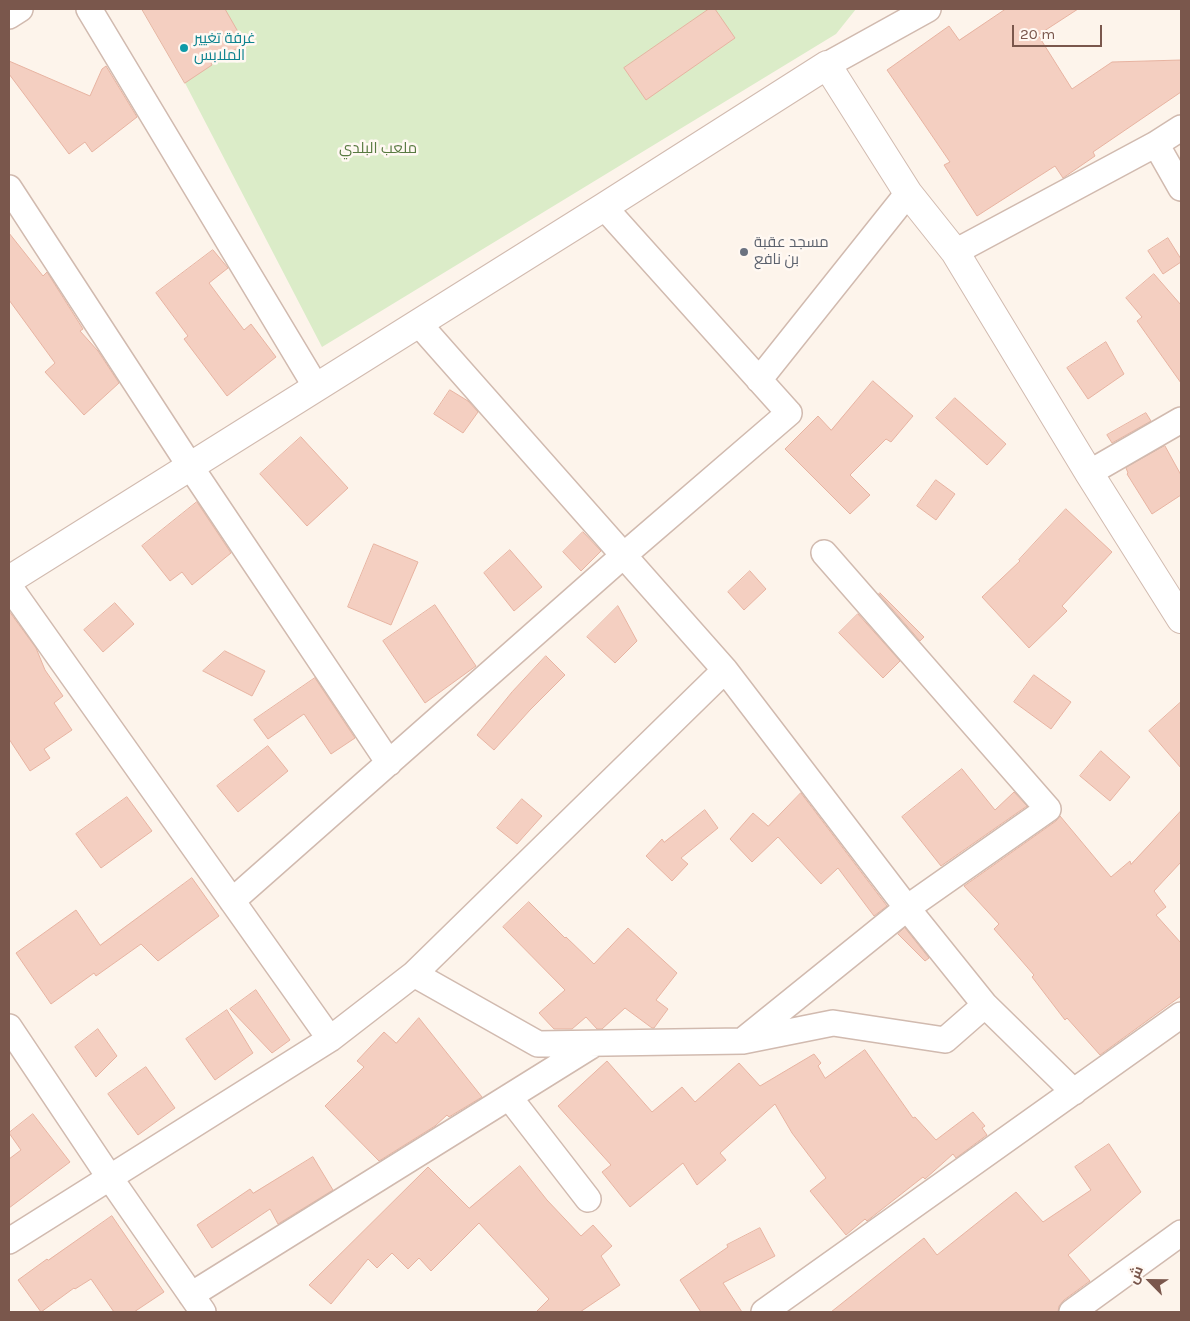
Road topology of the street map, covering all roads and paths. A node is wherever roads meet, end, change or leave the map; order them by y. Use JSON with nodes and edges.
{"nodes":[{"id":1,"x":20,"y":9,"type":"edge"},
{"id":2,"x":88,"y":9,"type":"edge"},
{"id":3,"x":928,"y":9,"type":"edge"},
{"id":4,"x":9,"y":16,"type":"edge"},
{"id":5,"x":827,"y":65,"type":"junction"},
{"id":6,"x":1181,"y":128,"type":"edge"},
{"id":7,"x":1156,"y":144,"type":"junction"},
{"id":8,"x":9,"y":188,"type":"edge"},
{"id":9,"x":1181,"y":188,"type":"edge"},
{"id":10,"x":908,"y":193,"type":"junction"},
{"id":11,"x":604,"y":208,"type":"junction"},
{"id":12,"x":955,"y":252,"type":"junction"},
{"id":13,"x":418,"y":324,"type":"junction"},
{"id":14,"x":759,"y":380,"type":"junction"},
{"id":15,"x":316,"y":388,"type":"junction"},
{"id":16,"x":1181,"y":420,"type":"edge"},
{"id":17,"x":190,"y":466,"type":"junction"},
{"id":18,"x":1089,"y":473,"type":"junction"},
{"id":19,"x":824,"y":553,"type":"dead end"},
{"id":20,"x":624,"y":555,"type":"junction"},
{"id":21,"x":9,"y":580,"type":"edge"},
{"id":22,"x":9,"y":586,"type":"edge"},
{"id":23,"x":1181,"y":619,"type":"edge"},
{"id":24,"x":725,"y":670,"type":"junction"},
{"id":25,"x":389,"y":763,"type":"junction"},
{"id":26,"x":232,"y":901,"type":"junction"},
{"id":27,"x":907,"y":908,"type":"junction"},
{"id":28,"x":414,"y":974,"type":"junction"},
{"id":29,"x":985,"y":1005,"type":"junction"},
{"id":30,"x":1181,"y":1015,"type":"edge"},
{"id":31,"x":9,"y":1027,"type":"edge"},
{"id":32,"x":330,"y":1040,"type":"junction"},
{"id":33,"x":743,"y":1041,"type":"junction"},
{"id":34,"x":595,"y":1043,"type":"junction"},
{"id":35,"x":1074,"y":1092,"type":"junction"},
{"id":36,"x":509,"y":1097,"type":"junction"},
{"id":37,"x":110,"y":1178,"type":"junction"},
{"id":38,"x":588,"y":1199,"type":"dead end"},
{"id":39,"x":1181,"y":1233,"type":"edge"},
{"id":40,"x":9,"y":1241,"type":"edge"},
{"id":41,"x":197,"y":1304,"type":"edge"},
{"id":42,"x":764,"y":1312,"type":"edge"},
{"id":43,"x":1072,"y":1312,"type":"edge"}],
"edges":[{"from":1,"to":4,"type":"street"},
{"from":2,"to":15,"type":"street"},
{"from":3,"to":5,"type":"street"},
{"from":5,"to":10,"type":"street"},
{"from":5,"to":11,"type":"street"},
{"from":6,"to":7,"type":"street"},
{"from":7,"to":9,"type":"street"},
{"from":7,"to":12,"type":"street"},
{"from":8,"to":17,"type":"street"},
{"from":10,"to":12,"type":"street"},
{"from":10,"to":14,"type":"street"},
{"from":11,"to":13,"type":"street"},
{"from":11,"to":14,"type":"street"},
{"from":12,"to":18,"type":"street"},
{"from":13,"to":15,"type":"street"},
{"from":13,"to":20,"type":"street"},
{"from":14,"to":20,"type":"street"},
{"from":15,"to":17,"type":"street"},
{"from":16,"to":18,"type":"street"},
{"from":17,"to":21,"type":"street"},
{"from":17,"to":25,"type":"street"},
{"from":18,"to":23,"type":"street"},
{"from":19,"to":27,"type":"street"},
{"from":20,"to":24,"type":"street"},
{"from":20,"to":25,"type":"street"},
{"from":22,"to":26,"type":"street"},
{"from":24,"to":27,"type":"street"},
{"from":24,"to":28,"type":"street"},
{"from":25,"to":26,"type":"street"},
{"from":26,"to":32,"type":"street"},
{"from":27,"to":29,"type":"street"},
{"from":27,"to":33,"type":"street"},
{"from":28,"to":32,"type":"street"},
{"from":28,"to":34,"type":"street"},
{"from":29,"to":33,"type":"street"},
{"from":29,"to":35,"type":"street"},
{"from":30,"to":35,"type":"street"},
{"from":31,"to":37,"type":"street"},
{"from":32,"to":37,"type":"street"},
{"from":33,"to":34,"type":"street"},
{"from":34,"to":36,"type":"street"},
{"from":35,"to":42,"type":"street"},
{"from":36,"to":38,"type":"street"},
{"from":36,"to":41,"type":"street"},
{"from":37,"to":40,"type":"street"},
{"from":37,"to":41,"type":"street"},
{"from":39,"to":43,"type":"street"}]}
